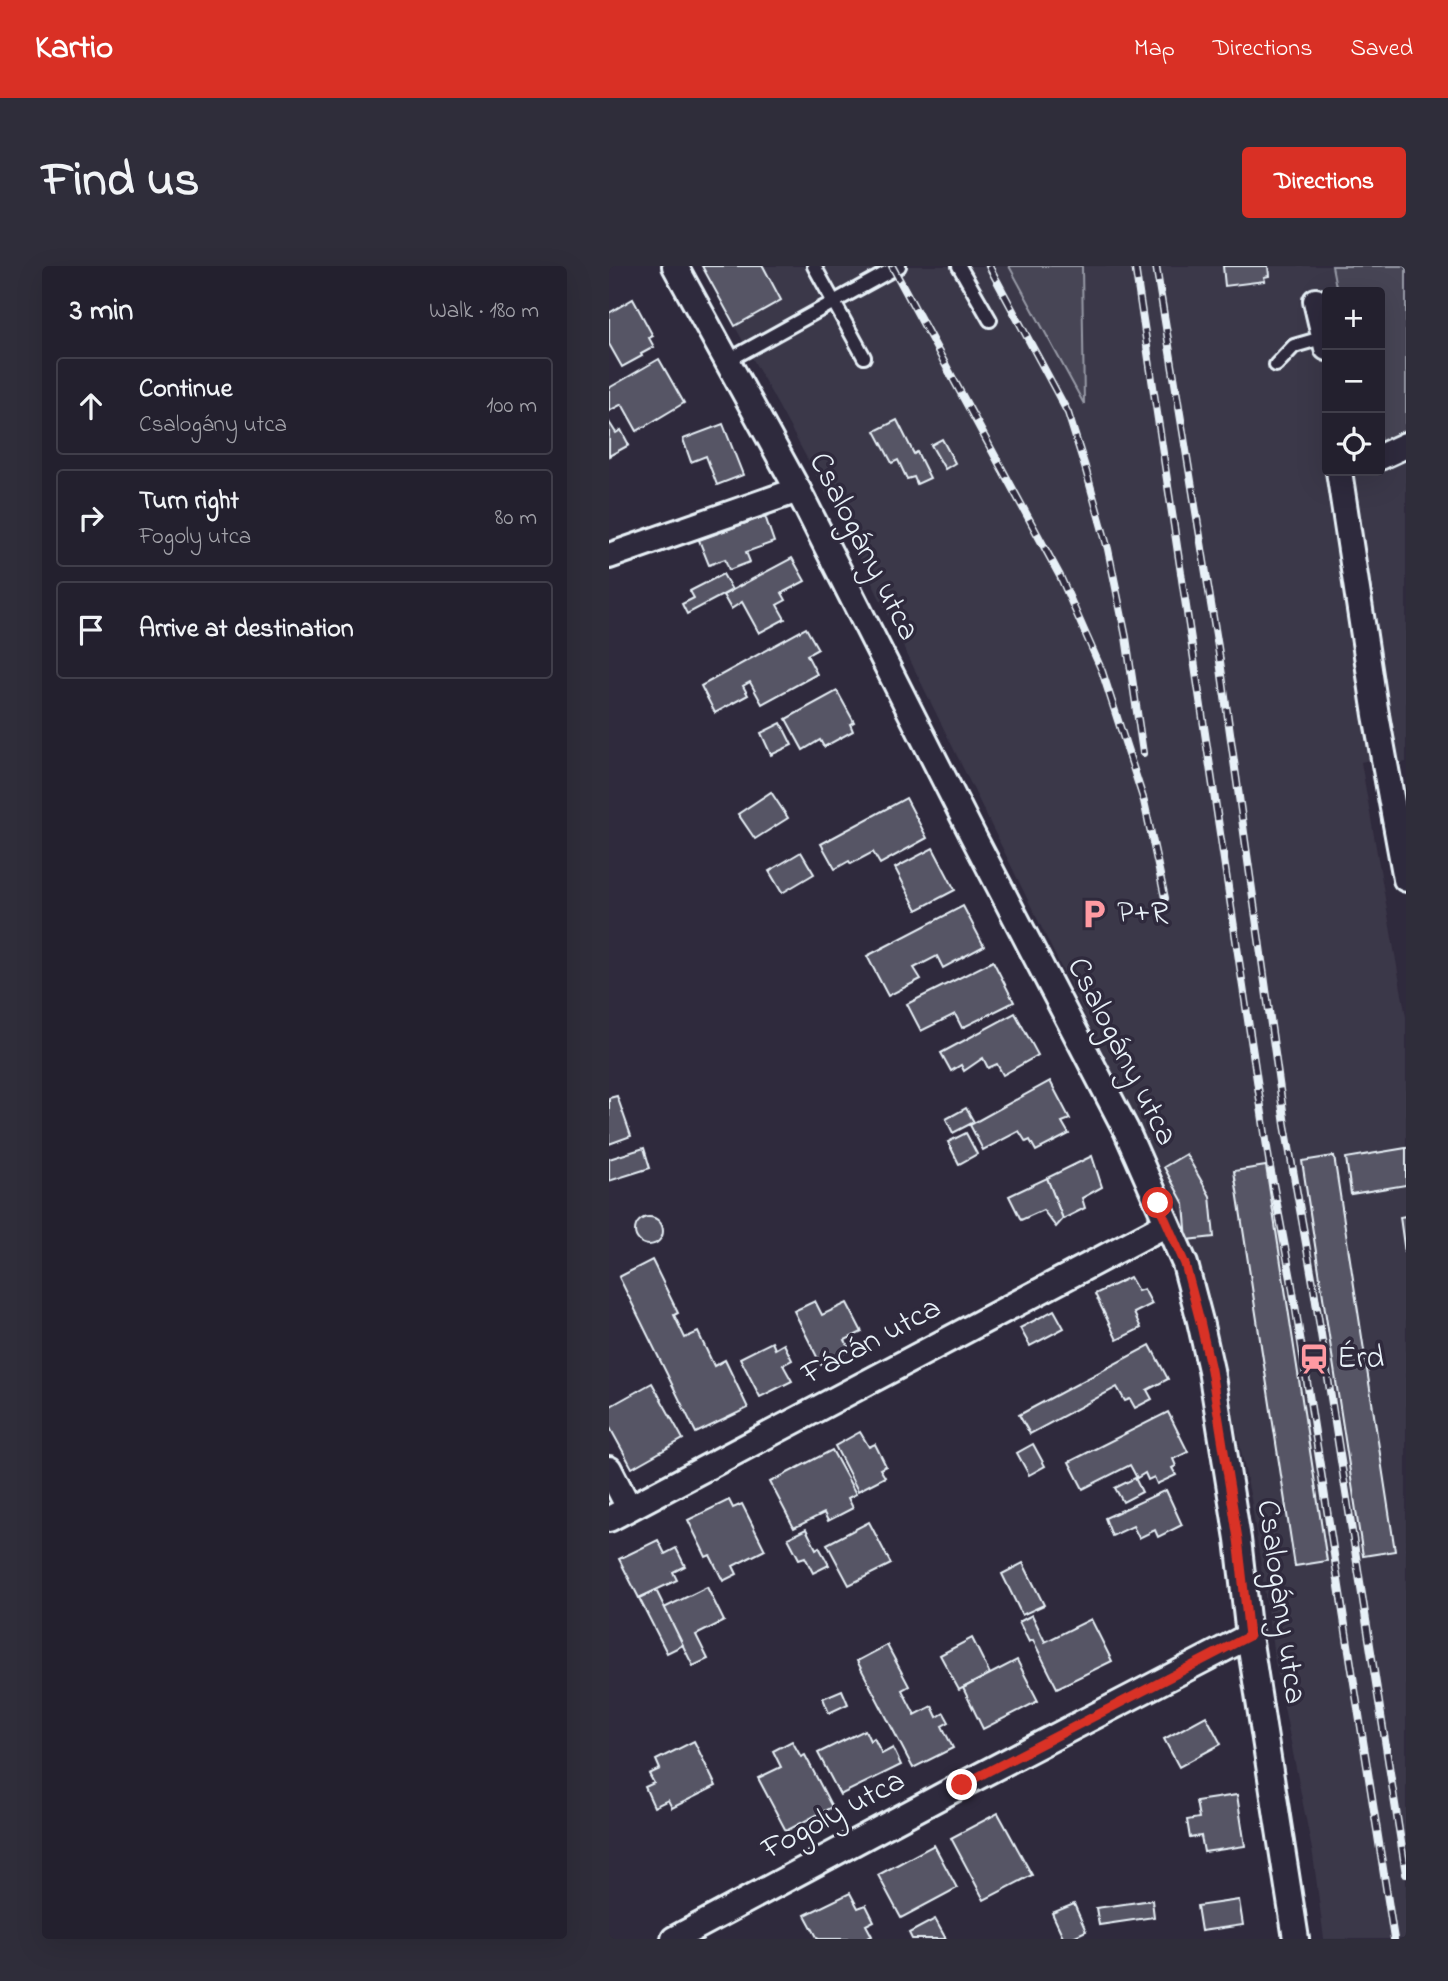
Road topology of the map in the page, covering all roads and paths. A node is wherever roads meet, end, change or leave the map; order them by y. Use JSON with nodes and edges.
{"nodes":[{"id":1,"x":675,"y":266,"type":"edge"},
{"id":2,"x":814,"y":266,"type":"edge"},
{"id":3,"x":899,"y":266,"type":"edge"},
{"id":4,"x":959,"y":266,"type":"edge"},
{"id":5,"x":1316,"y":301,"type":"dead end"},
{"id":6,"x":834,"y":303,"type":"junction"},
{"id":7,"x":990,"y":320,"type":"dead end"},
{"id":8,"x":1322,"y":326,"type":"edge"},
{"id":9,"x":1322,"y":342,"type":"edge"},
{"id":10,"x":864,"y":357,"type":"dead end"},
{"id":11,"x":727,"y":361,"type":"junction"},
{"id":12,"x":1276,"y":365,"type":"dead end"},
{"id":13,"x":1406,"y":445,"type":"edge"},
{"id":14,"x":1385,"y":455,"type":"edge"},
{"id":15,"x":1343,"y":476,"type":"edge"},
{"id":16,"x":798,"y":489,"type":"junction"},
{"id":17,"x":609,"y":556,"type":"edge"},
{"id":18,"x":1406,"y":879,"type":"edge"},
{"id":19,"x":1167,"y":1224,"type":"junction"},
{"id":20,"x":609,"y":1469,"type":"edge"},
{"id":21,"x":619,"y":1513,"type":"edge"},
{"id":22,"x":1249,"y":1636,"type":"junction"},
{"id":23,"x":674,"y":1939,"type":"edge"},
{"id":24,"x":1296,"y":1939,"type":"edge"}],
"edges":[{"from":1,"to":11,"type":"street","name":"Csalogány utca"},
{"from":2,"to":6,"type":"lane"},
{"from":3,"to":6,"type":"lane"},
{"from":4,"to":7,"type":"lane"},
{"from":5,"to":8,"type":"street"},
{"from":6,"to":10,"type":"lane"},
{"from":6,"to":11,"type":"lane"},
{"from":9,"to":12,"type":"lane"},
{"from":11,"to":16,"type":"street","name":"Csalogány utca"},
{"from":13,"to":14,"type":"street"},
{"from":15,"to":18,"type":"street"},
{"from":16,"to":17,"type":"street"},
{"from":16,"to":19,"type":"street","name":"Csalogány utca"},
{"from":19,"to":21,"type":"street","name":"Fácán utca"},
{"from":19,"to":22,"type":"street","name":"Csalogány utca"},
{"from":20,"to":21,"type":"street"},
{"from":22,"to":23,"type":"street","name":"Fogoly utca"},
{"from":22,"to":24,"type":"street","name":"Csalogány utca"}]}
